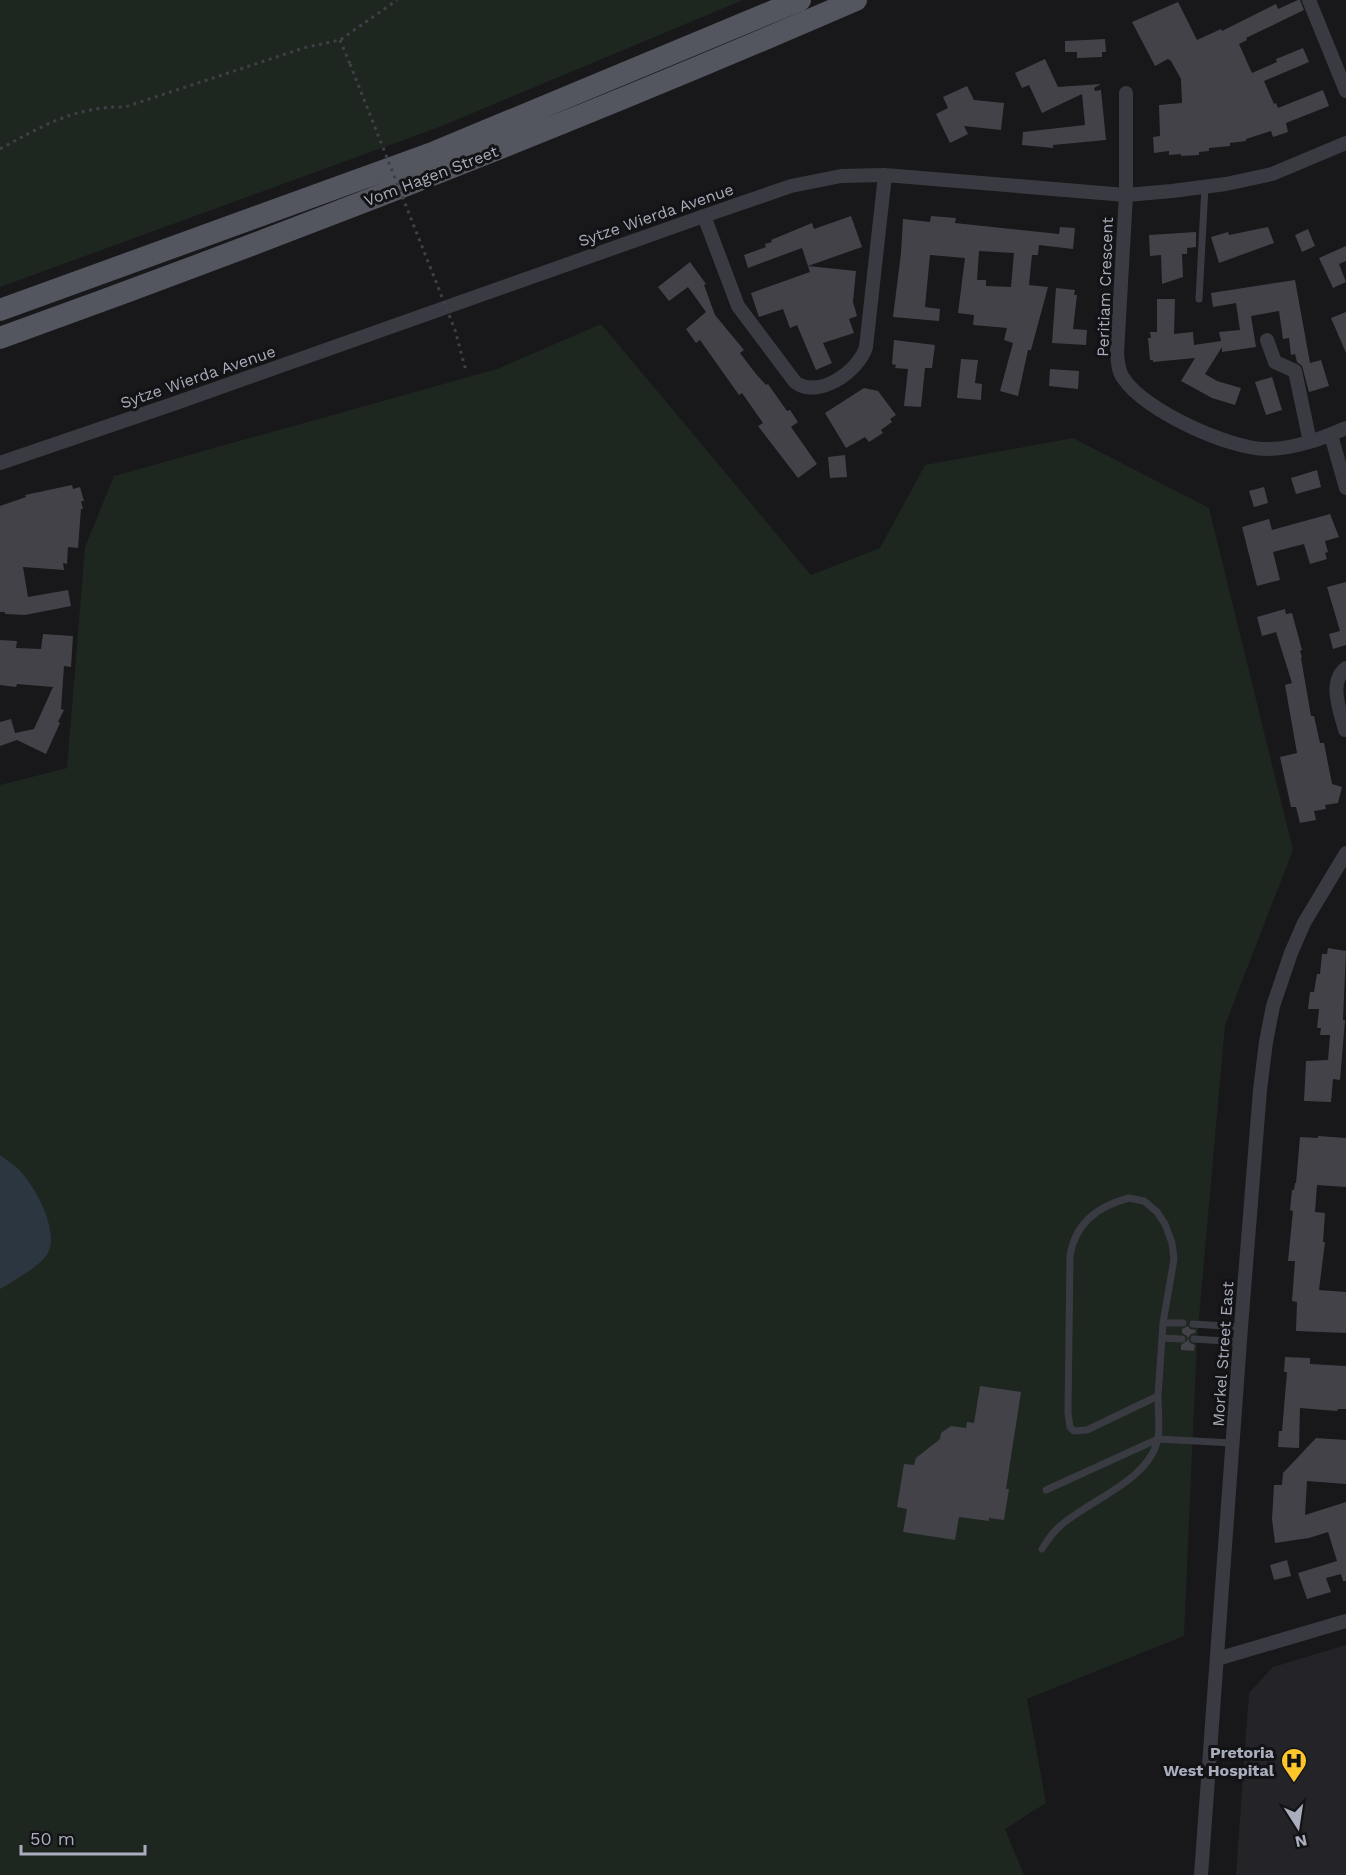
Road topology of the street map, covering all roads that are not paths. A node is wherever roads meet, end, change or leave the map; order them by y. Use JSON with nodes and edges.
{"nodes":[{"id":1,"x":800,"y":0,"type":"edge"},
{"id":2,"x":856,"y":0,"type":"edge"},
{"id":3,"x":1309,"y":0,"type":"edge"},
{"id":4,"x":1346,"y":91,"type":"edge"},
{"id":5,"x":1126,"y":93,"type":"dead end"},
{"id":6,"x":1346,"y":143,"type":"edge"},
{"id":7,"x":885,"y":175,"type":"junction"},
{"id":8,"x":1205,"y":186,"type":"junction"},
{"id":9,"x":1126,"y":195,"type":"junction"},
{"id":10,"x":704,"y":216,"type":"junction"},
{"id":11,"x":1199,"y":299,"type":"dead end"},
{"id":12,"x":0,"y":310,"type":"edge"},
{"id":13,"x":0,"y":338,"type":"edge"},
{"id":14,"x":1267,"y":340,"type":"dead end"},
{"id":15,"x":1346,"y":428,"type":"edge"},
{"id":16,"x":1331,"y":435,"type":"junction"},
{"id":17,"x":1310,"y":442,"type":"junction"},
{"id":18,"x":0,"y":463,"type":"edge"},
{"id":19,"x":1346,"y":488,"type":"edge"},
{"id":20,"x":1346,"y":668,"type":"edge"},
{"id":21,"x":1345,"y":730,"type":"edge"},
{"id":22,"x":1345,"y":856,"type":"edge"},
{"id":23,"x":1163,"y":1323,"type":"junction"},
{"id":24,"x":1183,"y":1323,"type":"dead end"},
{"id":25,"x":1193,"y":1324,"type":"dead end"},
{"id":26,"x":1241,"y":1327,"type":"junction"},
{"id":27,"x":1162,"y":1338,"type":"junction"},
{"id":28,"x":1182,"y":1339,"type":"dead end"},
{"id":29,"x":1194,"y":1340,"type":"dead end"},
{"id":30,"x":1240,"y":1342,"type":"junction"},
{"id":31,"x":1158,"y":1396,"type":"junction"},
{"id":32,"x":1158,"y":1439,"type":"junction"},
{"id":33,"x":1232,"y":1443,"type":"junction"},
{"id":34,"x":1046,"y":1490,"type":"dead end"},
{"id":35,"x":1042,"y":1549,"type":"dead end"},
{"id":36,"x":1346,"y":1621,"type":"edge"},
{"id":37,"x":1217,"y":1659,"type":"junction"},
{"id":38,"x":1201,"y":1875,"type":"edge"}],
"edges":[{"from":1,"to":12,"type":"main road","name":"Vom Hagen Street"},
{"from":2,"to":13,"type":"main road","name":"Vom Hagen Street"},
{"from":3,"to":4,"type":"street"},
{"from":5,"to":9,"type":"street","name":"Peritiam Crescent"},
{"from":6,"to":8,"type":"street","name":"Sytze Wierda Avenue"},
{"from":7,"to":9,"type":"street","name":"Sytze Wierda Avenue"},
{"from":7,"to":10,"type":"street","name":"Sytze Wierda Avenue"},
{"from":7,"to":10,"type":"street"},
{"from":8,"to":9,"type":"street","name":"Sytze Wierda Avenue"},
{"from":8,"to":11,"type":"lane"},
{"from":9,"to":17,"type":"street","name":"Peritiam Crescent"},
{"from":10,"to":18,"type":"street","name":"Sytze Wierda Avenue"},
{"from":14,"to":17,"type":"street"},
{"from":15,"to":16,"type":"street","name":"Peritiam Crescent"},
{"from":16,"to":17,"type":"street","name":"Peritiam Crescent"},
{"from":16,"to":19,"type":"street"},
{"from":20,"to":21,"type":"street"},
{"from":22,"to":26,"type":"street","name":"Morkel Street East"},
{"from":23,"to":24,"type":"lane"},
{"from":23,"to":27,"type":"lane"},
{"from":23,"to":31,"type":"lane"},
{"from":25,"to":26,"type":"lane"},
{"from":26,"to":30,"type":"street","name":"Morkel Street East"},
{"from":27,"to":28,"type":"lane"},
{"from":27,"to":31,"type":"lane"},
{"from":29,"to":30,"type":"lane"},
{"from":30,"to":33,"type":"street","name":"Morkel Street East"},
{"from":31,"to":32,"type":"lane"},
{"from":32,"to":33,"type":"lane"},
{"from":32,"to":34,"type":"lane"},
{"from":32,"to":35,"type":"lane"},
{"from":33,"to":37,"type":"street","name":"Morkel Street East"},
{"from":36,"to":37,"type":"street"},
{"from":37,"to":38,"type":"street","name":"Morkel Street East"}]}
